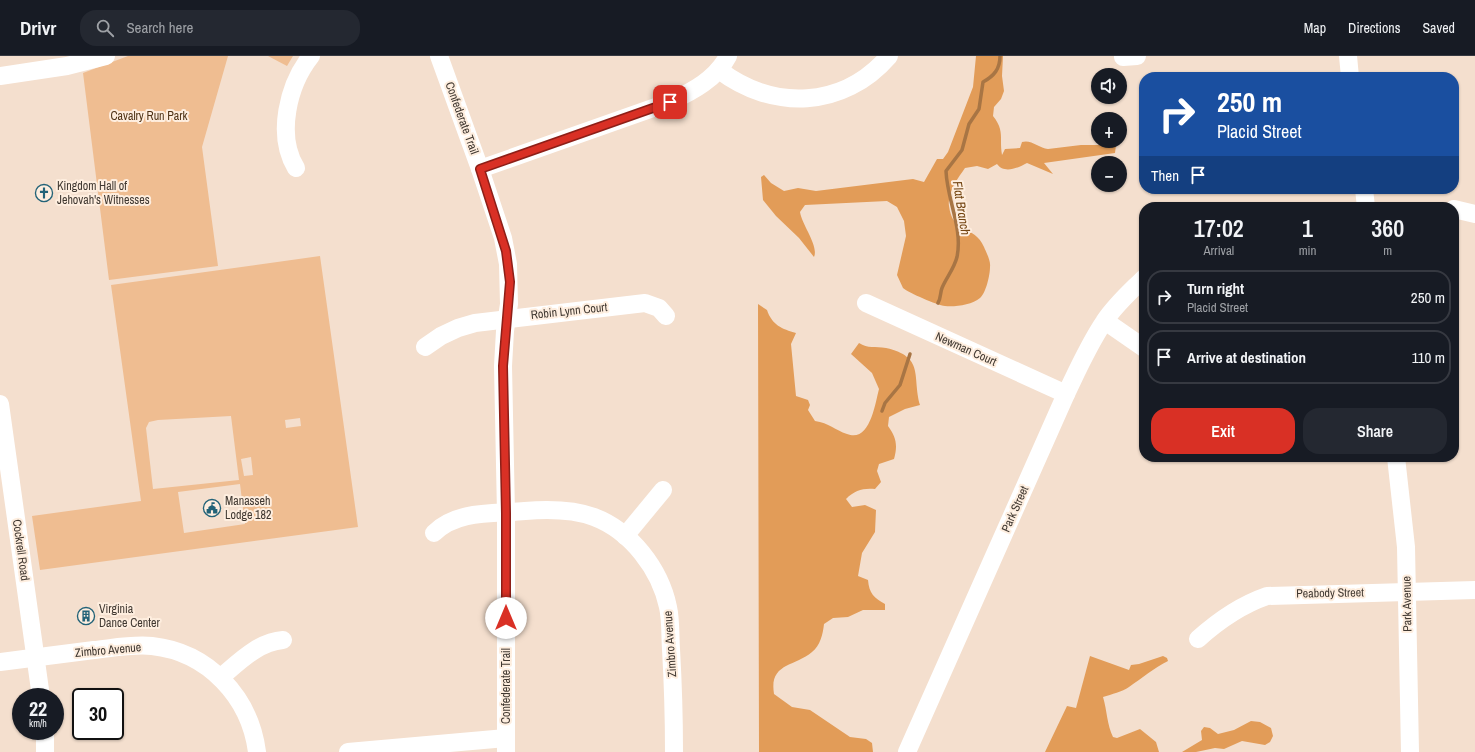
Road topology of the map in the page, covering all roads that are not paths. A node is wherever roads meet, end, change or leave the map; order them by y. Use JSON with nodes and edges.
{"nodes":[{"id":1,"x":106,"y":56,"type":"edge"},
{"id":2,"x":311,"y":56,"type":"edge"},
{"id":3,"x":439,"y":56,"type":"edge"},
{"id":4,"x":889,"y":56,"type":"edge"},
{"id":5,"x":1348,"y":56,"type":"edge"},
{"id":6,"x":724,"y":63,"type":"edge"},
{"id":7,"x":1350,"y":72,"type":"edge"},
{"id":8,"x":0,"y":76,"type":"edge"},
{"id":9,"x":296,"y":168,"type":"dead end"},
{"id":10,"x":480,"y":169,"type":"junction"},
{"id":11,"x":1459,"y":210,"type":"edge"},
{"id":12,"x":1475,"y":214,"type":"edge"},
{"id":13,"x":1139,"y":283,"type":"edge"},
{"id":14,"x":866,"y":303,"type":"dead end"},
{"id":15,"x":666,"y":316,"type":"dead end"},
{"id":16,"x":508,"y":318,"type":"junction"},
{"id":17,"x":1105,"y":320,"type":"junction"},
{"id":18,"x":1139,"y":344,"type":"edge"},
{"id":19,"x":425,"y":347,"type":"dead end"},
{"id":20,"x":1066,"y":394,"type":"junction"},
{"id":21,"x":0,"y":404,"type":"edge"},
{"id":22,"x":1397,"y":462,"type":"edge"},
{"id":23,"x":663,"y":490,"type":"dead end"},
{"id":24,"x":506,"y":513,"type":"junction"},
{"id":25,"x":434,"y":533,"type":"dead end"},
{"id":26,"x":625,"y":536,"type":"junction"},
{"id":27,"x":1475,"y":590,"type":"edge"},
{"id":28,"x":1407,"y":592,"type":"junction"},
{"id":29,"x":1198,"y":639,"type":"dead end"},
{"id":30,"x":283,"y":640,"type":"dead end"},
{"id":31,"x":36,"y":657,"type":"junction"},
{"id":32,"x":0,"y":662,"type":"edge"},
{"id":33,"x":221,"y":677,"type":"junction"},
{"id":34,"x":40,"y":688,"type":"edge"},
{"id":35,"x":45,"y":740,"type":"edge"},
{"id":36,"x":506,"y":745,"type":"edge"},
{"id":37,"x":45,"y":752,"type":"edge"},
{"id":38,"x":258,"y":752,"type":"edge"},
{"id":39,"x":348,"y":752,"type":"edge"},
{"id":40,"x":674,"y":752,"type":"edge"},
{"id":41,"x":907,"y":752,"type":"edge"},
{"id":42,"x":1410,"y":752,"type":"edge"}],
"edges":[{"from":1,"to":8,"type":"street"},
{"from":2,"to":9,"type":"street"},
{"from":3,"to":10,"type":"street","name":"Confederate Trail"},
{"from":4,"to":6,"type":"street"},
{"from":5,"to":7,"type":"street"},
{"from":6,"to":10,"type":"street"},
{"from":10,"to":16,"type":"street","name":"Confederate Trail"},
{"from":11,"to":12,"type":"street"},
{"from":13,"to":17,"type":"street","name":"Park Street"},
{"from":14,"to":20,"type":"street","name":"Newman Court"},
{"from":15,"to":16,"type":"street","name":"Robin Lynn Court"},
{"from":16,"to":19,"type":"street","name":"Robin Lynn Court"},
{"from":16,"to":24,"type":"street","name":"Confederate Trail"},
{"from":17,"to":18,"type":"street"},
{"from":17,"to":20,"type":"street","name":"Park Street"},
{"from":20,"to":41,"type":"street","name":"Park Street"},
{"from":21,"to":31,"type":"street","name":"Cockrell Road"},
{"from":22,"to":28,"type":"street","name":"Park Avenue"},
{"from":23,"to":26,"type":"street"},
{"from":24,"to":25,"type":"street","name":"Zimbro Avenue"},
{"from":24,"to":26,"type":"street","name":"Zimbro Avenue"},
{"from":24,"to":36,"type":"street","name":"Confederate Trail"},
{"from":26,"to":40,"type":"street","name":"Zimbro Avenue"},
{"from":27,"to":28,"type":"street","name":"Peabody Street"},
{"from":28,"to":29,"type":"street","name":"Peabody Street"},
{"from":28,"to":42,"type":"street","name":"Park Avenue"},
{"from":30,"to":33,"type":"street"},
{"from":31,"to":32,"type":"street","name":"Zimbro Avenue"},
{"from":31,"to":33,"type":"street","name":"Zimbro Avenue"},
{"from":31,"to":34,"type":"street","name":"Cockrell Road"},
{"from":33,"to":38,"type":"street","name":"Zimbro Avenue"},
{"from":35,"to":37,"type":"street"},
{"from":36,"to":39,"type":"street"}]}
